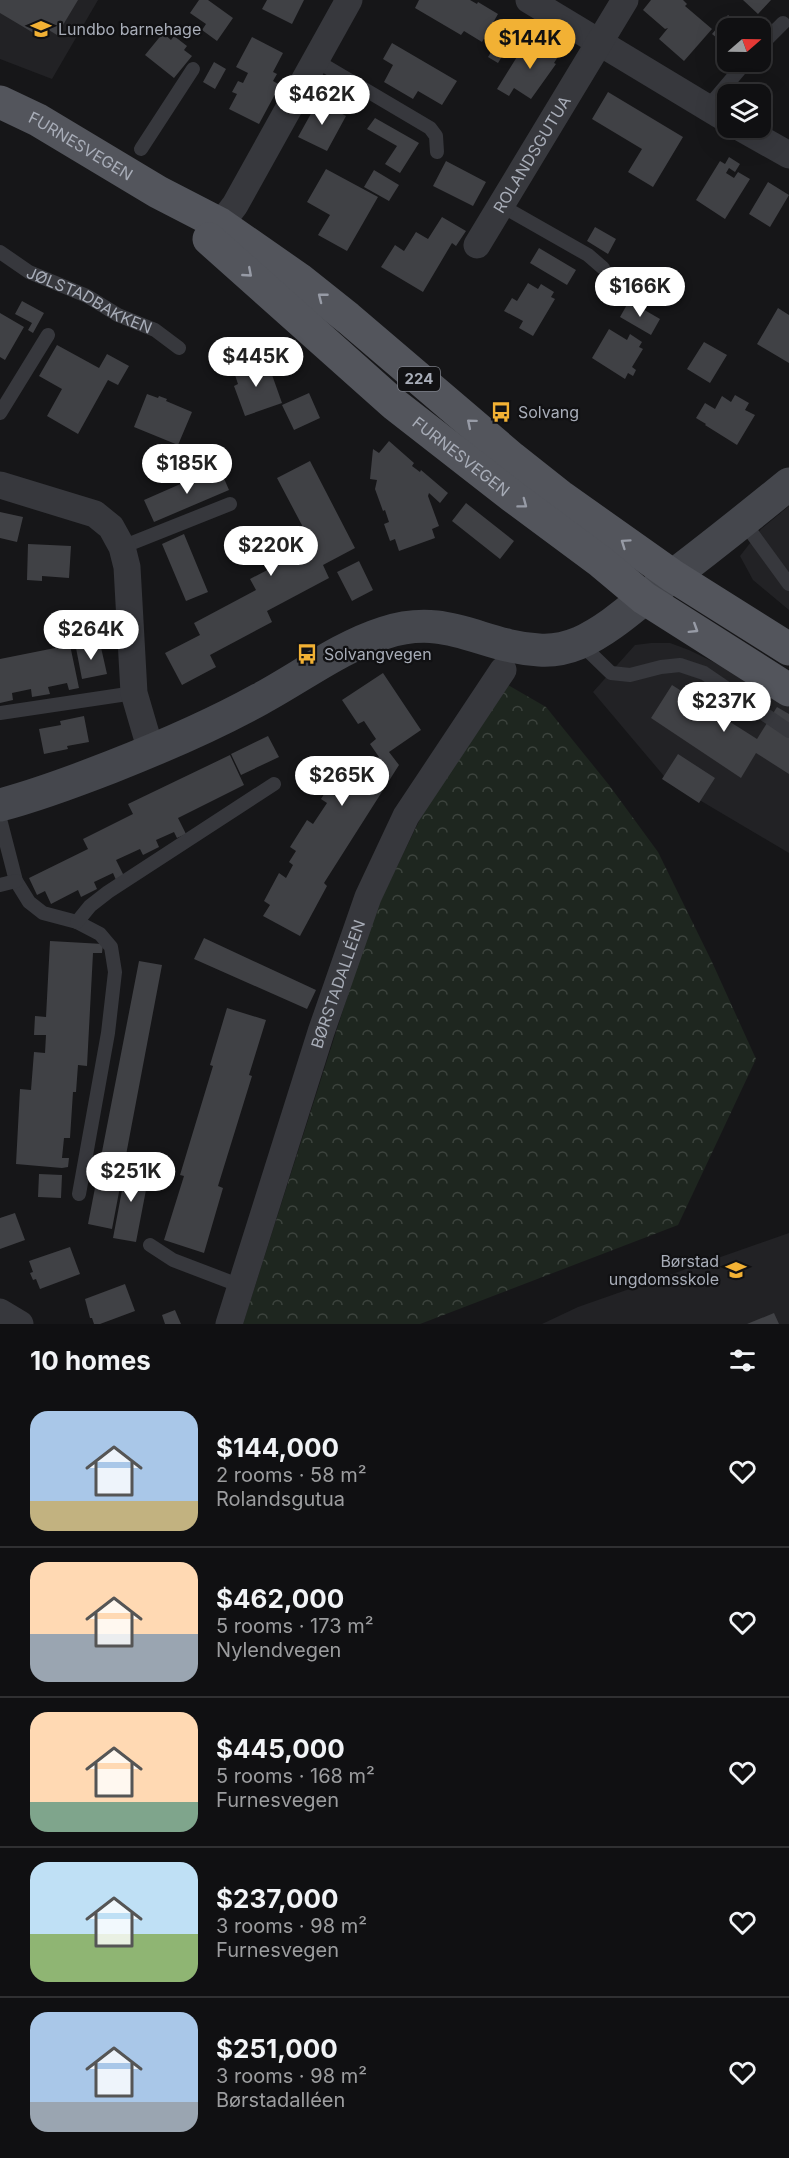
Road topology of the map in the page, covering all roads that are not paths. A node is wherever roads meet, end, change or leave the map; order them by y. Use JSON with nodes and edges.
{"nodes":[{"id":1,"x":349,"y":0,"type":"edge"},
{"id":2,"x":529,"y":0,"type":"edge"},
{"id":3,"x":625,"y":0,"type":"edge"},
{"id":4,"x":783,"y":23,"type":"dead end"},
{"id":5,"x":771,"y":35,"type":"edge"},
{"id":6,"x":599,"y":43,"type":"junction"},
{"id":7,"x":315,"y":60,"type":"junction"},
{"id":8,"x":194,"y":69,"type":"dead end"},
{"id":9,"x":0,"y":102,"type":"edge"},
{"id":10,"x":717,"y":114,"type":"edge"},
{"id":11,"x":759,"y":138,"type":"edge"},
{"id":12,"x":141,"y":149,"type":"dead end"},
{"id":13,"x":437,"y":152,"type":"dead end"},
{"id":14,"x":789,"y":155,"type":"edge"},
{"id":15,"x":500,"y":205,"type":"junction"},
{"id":16,"x":214,"y":232,"type":"junction"},
{"id":17,"x":477,"y":245,"type":"dead end"},
{"id":18,"x":0,"y":252,"type":"edge"},
{"id":19,"x":603,"y":268,"type":"dead end"},
{"id":20,"x":48,"y":335,"type":"dead end"},
{"id":21,"x":179,"y":348,"type":"dead end"},
{"id":22,"x":0,"y":413,"type":"edge"},
{"id":23,"x":0,"y":484,"type":"edge"},
{"id":24,"x":789,"y":484,"type":"edge"},
{"id":25,"x":231,"y":504,"type":"dead end"},
{"id":26,"x":743,"y":522,"type":"junction"},
{"id":27,"x":122,"y":547,"type":"junction"},
{"id":28,"x":673,"y":576,"type":"junction"},
{"id":29,"x":789,"y":584,"type":"edge"},
{"id":30,"x":644,"y":598,"type":"junction"},
{"id":31,"x":580,"y":643,"type":"junction"},
{"id":32,"x":789,"y":649,"type":"edge"},
{"id":33,"x":503,"y":670,"type":"dead end"},
{"id":34,"x":789,"y":690,"type":"edge"},
{"id":35,"x":134,"y":693,"type":"junction"},
{"id":36,"x":0,"y":713,"type":"edge"},
{"id":37,"x":789,"y":731,"type":"edge"},
{"id":38,"x":151,"y":751,"type":"junction"},
{"id":39,"x":274,"y":784,"type":"dead end"},
{"id":40,"x":0,"y":806,"type":"edge"},
{"id":41,"x":0,"y":819,"type":"edge"},
{"id":42,"x":16,"y":880,"type":"junction"},
{"id":43,"x":0,"y":885,"type":"edge"},
{"id":44,"x":77,"y":922,"type":"junction"},
{"id":45,"x":79,"y":1194,"type":"dead end"},
{"id":46,"x":150,"y":1245,"type":"dead end"},
{"id":47,"x":241,"y":1286,"type":"junction"},
{"id":48,"x":0,"y":1312,"type":"edge"},
{"id":49,"x":20,"y":1324,"type":"edge"},
{"id":50,"x":229,"y":1324,"type":"edge"}],
"edges":[{"from":1,"to":7,"type":"street"},
{"from":2,"to":6,"type":"street"},
{"from":3,"to":6,"type":"street","name":"ROLANDSGUTUA"},
{"from":4,"to":5,"type":"lane"},
{"from":6,"to":10,"type":"street"},
{"from":6,"to":15,"type":"street","name":"ROLANDSGUTUA"},
{"from":7,"to":13,"type":"lane"},
{"from":7,"to":16,"type":"street"},
{"from":8,"to":12,"type":"lane"},
{"from":9,"to":16,"type":"main road","name":"FURNESVEGEN","number":"224"},
{"from":11,"to":14,"type":"street"},
{"from":15,"to":17,"type":"street","name":"ROLANDSGUTUA"},
{"from":15,"to":19,"type":"lane"},
{"from":28,"to":16,"type":"main road","name":"FURNESVEGEN","number":"224","one_way":true},
{"from":16,"to":30,"type":"main road","name":"FURNESVEGEN","number":"224","one_way":true},
{"from":18,"to":21,"type":"lane","name":"JØLSTADBAKKEN"},
{"from":20,"to":22,"type":"lane"},
{"from":23,"to":27,"type":"street"},
{"from":24,"to":26,"type":"main road"},
{"from":25,"to":27,"type":"lane"},
{"from":26,"to":28,"type":"main road"},
{"from":26,"to":29,"type":"lane"},
{"from":27,"to":35,"type":"street"},
{"from":28,"to":30,"type":"main road"},
{"from":28,"to":32,"type":"main road","name":"FURNESVEGEN","number":"224"},
{"from":30,"to":31,"type":"main road"},
{"from":30,"to":34,"type":"main road","name":"FURNESVEGEN","number":"224","one_way":true},
{"from":31,"to":37,"type":"lane"},
{"from":31,"to":38,"type":"main road"},
{"from":33,"to":47,"type":"street","name":"BØRSTADALLÉEN"},
{"from":35,"to":36,"type":"lane"},
{"from":35,"to":38,"type":"street"},
{"from":38,"to":40,"type":"main road"},
{"from":39,"to":44,"type":"lane"},
{"from":41,"to":42,"type":"lane"},
{"from":42,"to":43,"type":"lane"},
{"from":42,"to":44,"type":"lane"},
{"from":44,"to":45,"type":"lane"},
{"from":46,"to":47,"type":"lane"},
{"from":47,"to":50,"type":"street","name":"BØRSTADALLÉEN"},
{"from":48,"to":49,"type":"street"}]}
